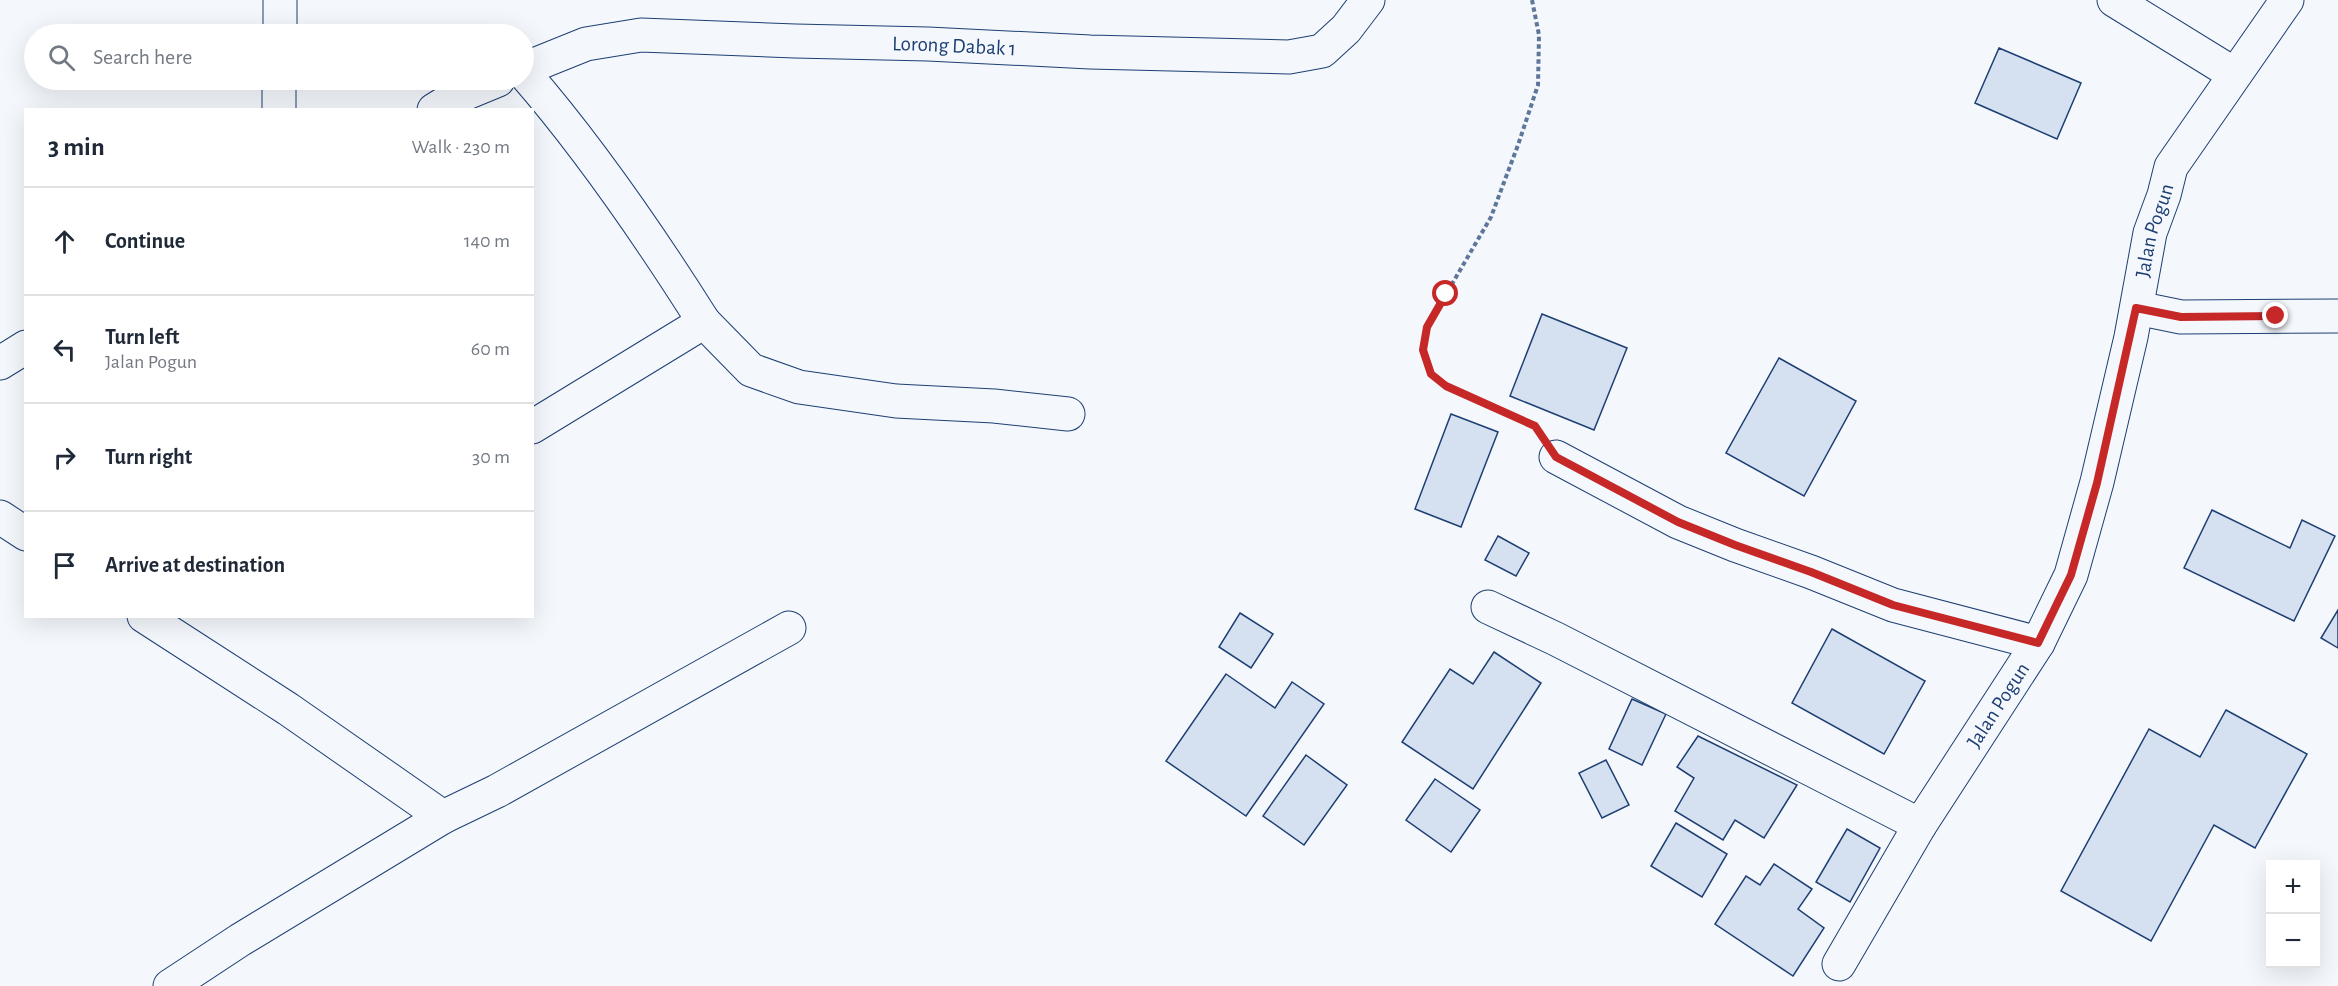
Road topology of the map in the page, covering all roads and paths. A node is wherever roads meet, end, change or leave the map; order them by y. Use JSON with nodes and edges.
{"nodes":[{"id":1,"x":280,"y":0,"type":"edge"},
{"id":2,"x":1368,"y":0,"type":"edge"},
{"id":3,"x":1532,"y":0,"type":"edge"},
{"id":4,"x":2114,"y":0,"type":"edge"},
{"id":5,"x":2288,"y":0,"type":"edge"},
{"id":6,"x":279,"y":24,"type":"edge"},
{"id":7,"x":534,"y":67,"type":"edge"},
{"id":8,"x":2234,"y":74,"type":"junction"},
{"id":9,"x":534,"y":83,"type":"edge"},
{"id":10,"x":279,"y":90,"type":"edge"},
{"id":11,"x":474,"y":90,"type":"edge"},
{"id":12,"x":279,"y":108,"type":"edge"},
{"id":13,"x":437,"y":108,"type":"edge"},
{"id":14,"x":2136,"y":308,"type":"junction"},
{"id":15,"x":2338,"y":316,"type":"edge"},
{"id":16,"x":704,"y":322,"type":"junction"},
{"id":17,"x":24,"y":348,"type":"edge"},
{"id":18,"x":0,"y":363,"type":"edge"},
{"id":19,"x":1068,"y":414,"type":"dead end"},
{"id":20,"x":534,"y":425,"type":"edge"},
{"id":21,"x":1556,"y":457,"type":"joint"},
{"id":22,"x":0,"y":517,"type":"edge"},
{"id":23,"x":24,"y":533,"type":"edge"},
{"id":24,"x":1488,"y":607,"type":"dead end"},
{"id":25,"x":166,"y":621,"type":"edge"},
{"id":26,"x":789,"y":628,"type":"dead end"},
{"id":27,"x":2038,"y":643,"type":"junction"},
{"id":28,"x":443,"y":817,"type":"junction"},
{"id":29,"x":1920,"y":825,"type":"junction"},
{"id":30,"x":1839,"y":964,"type":"dead end"},
{"id":31,"x":170,"y":986,"type":"edge"}],
"edges":[{"from":1,"to":6,"type":"street"},
{"from":2,"to":7,"type":"street","name":"Lorong Dabak 1"},
{"from":3,"to":21,"type":"path"},
{"from":4,"to":8,"type":"street"},
{"from":5,"to":8,"type":"street","name":"Jalan Pogun"},
{"from":8,"to":14,"type":"street","name":"Jalan Pogun"},
{"from":9,"to":16,"type":"street"},
{"from":10,"to":12,"type":"street"},
{"from":11,"to":13,"type":"street"},
{"from":14,"to":15,"type":"street"},
{"from":14,"to":27,"type":"street","name":"Jalan Pogun"},
{"from":16,"to":19,"type":"street"},
{"from":16,"to":20,"type":"street"},
{"from":17,"to":18,"type":"street"},
{"from":21,"to":27,"type":"street"},
{"from":22,"to":23,"type":"street"},
{"from":24,"to":29,"type":"street"},
{"from":25,"to":28,"type":"street"},
{"from":26,"to":28,"type":"street"},
{"from":27,"to":29,"type":"street","name":"Jalan Pogun"},
{"from":28,"to":31,"type":"street"},
{"from":29,"to":30,"type":"street","name":"Jalan Pogun"}]}
